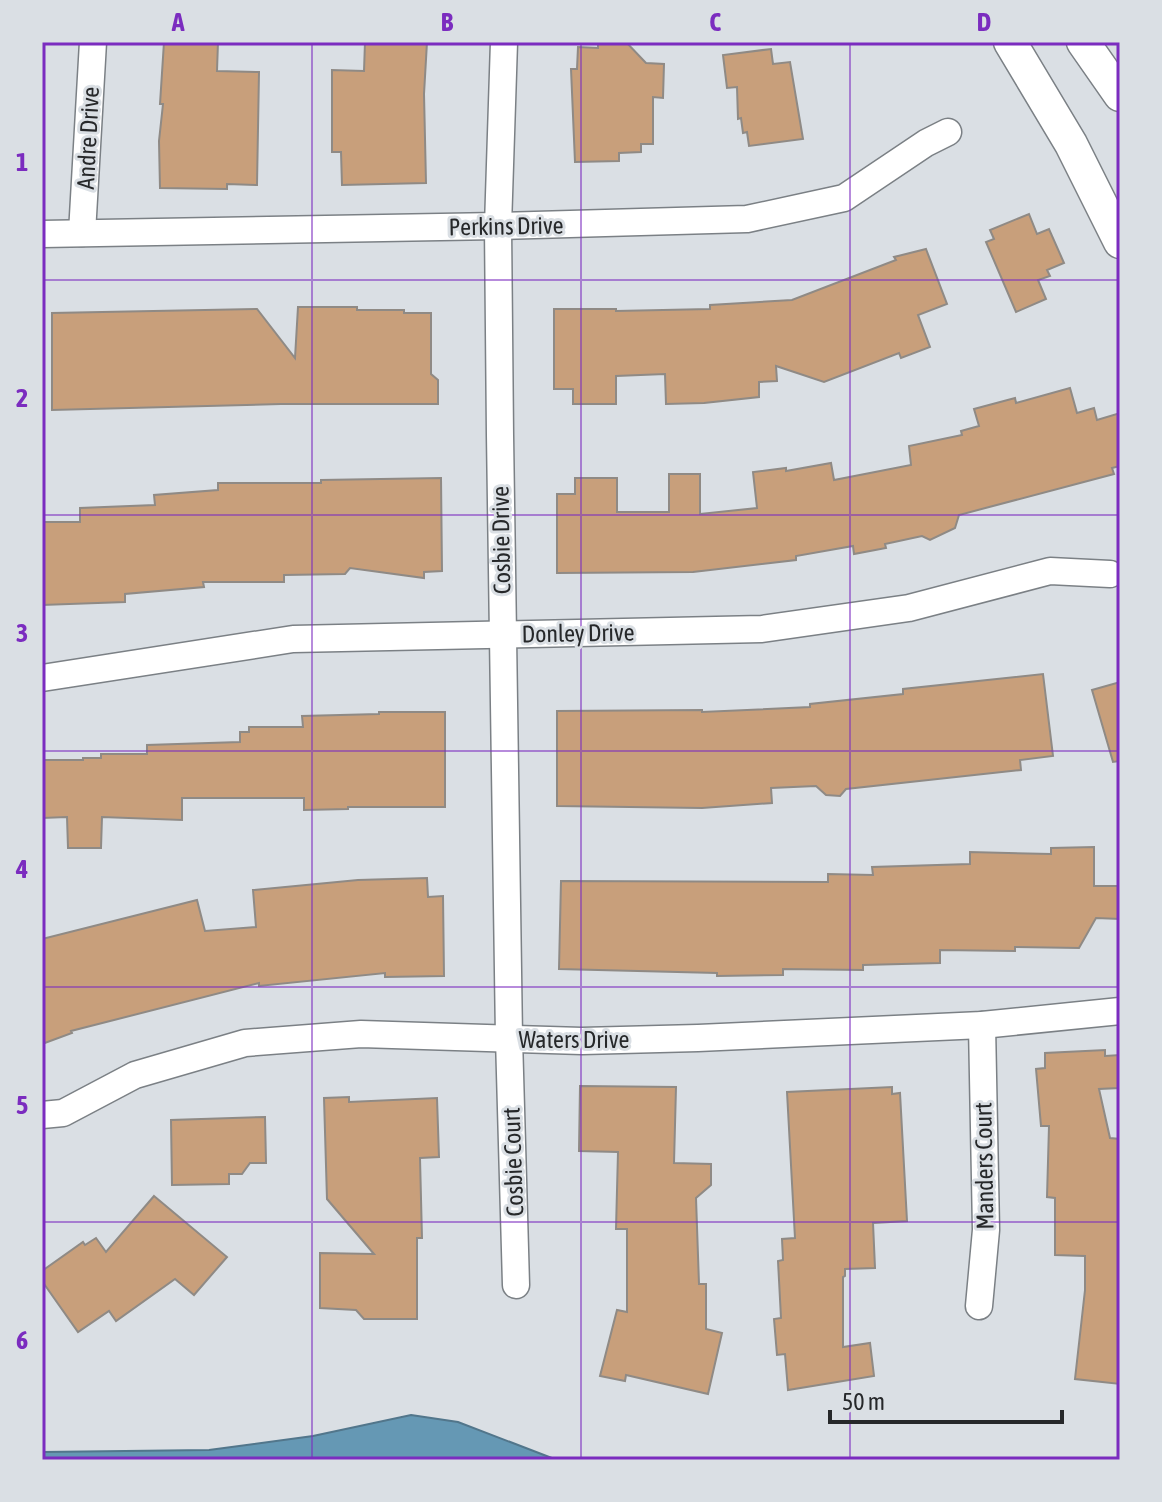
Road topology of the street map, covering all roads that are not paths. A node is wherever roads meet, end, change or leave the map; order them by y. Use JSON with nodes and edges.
{"nodes":[{"id":1,"x":93,"y":42,"type":"edge"},
{"id":2,"x":504,"y":42,"type":"edge"},
{"id":3,"x":1010,"y":42,"type":"edge"},
{"id":4,"x":1083,"y":42,"type":"edge"},
{"id":5,"x":1120,"y":95,"type":"edge"},
{"id":6,"x":948,"y":132,"type":"dead end"},
{"id":7,"x":498,"y":226,"type":"junction"},
{"id":8,"x":82,"y":233,"type":"junction"},
{"id":9,"x":42,"y":234,"type":"edge"},
{"id":10,"x":1120,"y":242,"type":"edge"},
{"id":11,"x":1110,"y":574,"type":"dead end"},
{"id":12,"x":502,"y":634,"type":"junction"},
{"id":13,"x":42,"y":678,"type":"edge"},
{"id":14,"x":1120,"y":1011,"type":"edge"},
{"id":15,"x":982,"y":1025,"type":"junction"},
{"id":16,"x":509,"y":1038,"type":"junction"},
{"id":17,"x":42,"y":1115,"type":"edge"},
{"id":18,"x":516,"y":1285,"type":"dead end"},
{"id":19,"x":979,"y":1306,"type":"dead end"}],
"edges":[{"from":1,"to":8,"type":"street","name":"Andre Drive"},
{"from":2,"to":7,"type":"street","name":"Cosbie Drive"},
{"from":3,"to":10,"type":"street"},
{"from":4,"to":5,"type":"street"},
{"from":6,"to":7,"type":"street","name":"Perkins Drive"},
{"from":7,"to":8,"type":"street","name":"Perkins Drive"},
{"from":7,"to":12,"type":"street","name":"Cosbie Drive"},
{"from":8,"to":9,"type":"street","name":"Perkins Drive"},
{"from":11,"to":12,"type":"street","name":"Donley Drive"},
{"from":12,"to":13,"type":"street","name":"Donley Drive"},
{"from":12,"to":16,"type":"street","name":"Cosbie Drive"},
{"from":14,"to":15,"type":"street","name":"Waters Drive"},
{"from":15,"to":16,"type":"street","name":"Waters Drive"},
{"from":15,"to":19,"type":"street","name":"Manders Court"},
{"from":16,"to":17,"type":"street","name":"Waters Drive"},
{"from":16,"to":18,"type":"street","name":"Cosbie Court"}]}
